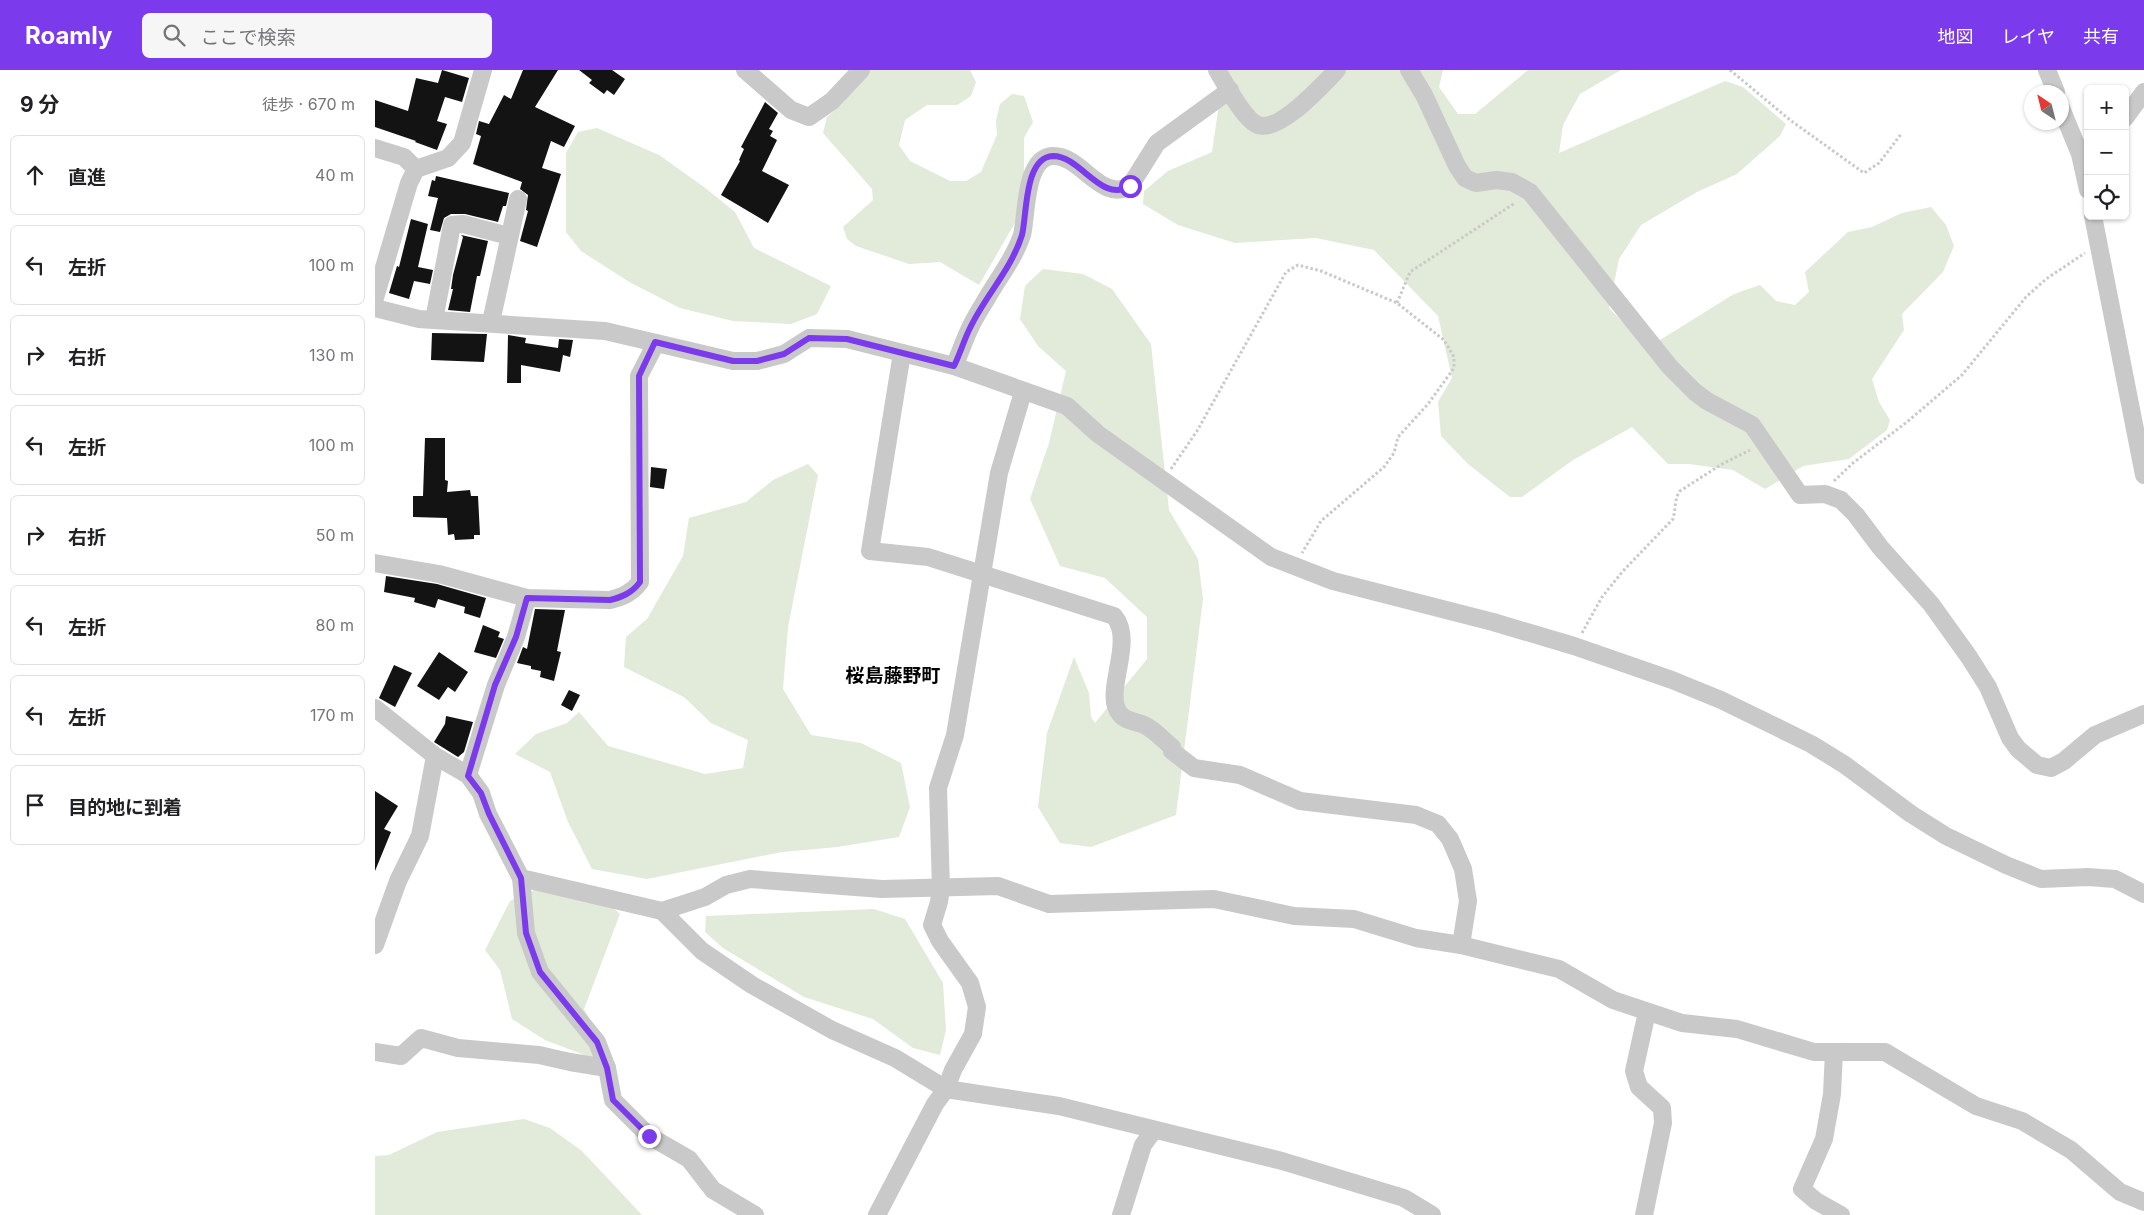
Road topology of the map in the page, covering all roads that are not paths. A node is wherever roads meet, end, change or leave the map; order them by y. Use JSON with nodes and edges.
{"nodes":[{"id":1,"x":483,"y":70,"type":"edge"},
{"id":2,"x":745,"y":70,"type":"edge"},
{"id":3,"x":861,"y":70,"type":"edge"},
{"id":4,"x":1217,"y":70,"type":"edge"},
{"id":5,"x":1337,"y":70,"type":"edge"},
{"id":6,"x":1409,"y":70,"type":"edge"},
{"id":7,"x":2047,"y":70,"type":"edge"},
{"id":8,"x":2053,"y":85,"type":"edge"},
{"id":9,"x":1230,"y":90,"type":"junction"},
{"id":10,"x":2144,"y":92,"type":"edge"},
{"id":11,"x":2129,"y":113,"type":"edge"},
{"id":12,"x":2069,"y":123,"type":"edge"},
{"id":13,"x":375,"y":148,"type":"edge"},
{"id":14,"x":2084,"y":151,"type":"edge"},
{"id":15,"x":416,"y":169,"type":"junction"},
{"id":16,"x":518,"y":199,"type":"dead end"},
{"id":17,"x":2094,"y":220,"type":"edge"},
{"id":18,"x":509,"y":236,"type":"junction"},
{"id":19,"x":375,"y":298,"type":"edge"},
{"id":20,"x":375,"y":308,"type":"edge"},
{"id":21,"x":434,"y":320,"type":"junction"},
{"id":22,"x":491,"y":322,"type":"junction"},
{"id":23,"x":655,"y":342,"type":"junction"},
{"id":24,"x":902,"y":353,"type":"junction"},
{"id":25,"x":954,"y":366,"type":"junction"},
{"id":26,"x":1023,"y":392,"type":"junction"},
{"id":27,"x":2144,"y":475,"type":"edge"},
{"id":28,"x":375,"y":563,"type":"edge"},
{"id":29,"x":982,"y":575,"type":"junction"},
{"id":30,"x":527,"y":598,"type":"junction"},
{"id":31,"x":375,"y":708,"type":"edge"},
{"id":32,"x":2144,"y":714,"type":"edge"},
{"id":33,"x":435,"y":756,"type":"junction"},
{"id":34,"x":468,"y":776,"type":"junction"},
{"id":35,"x":521,"y":878,"type":"junction"},
{"id":36,"x":941,"y":888,"type":"junction"},
{"id":37,"x":2144,"y":894,"type":"edge"},
{"id":38,"x":662,"y":911,"type":"junction"},
{"id":39,"x":375,"y":945,"type":"edge"},
{"id":40,"x":1461,"y":946,"type":"junction"},
{"id":41,"x":1647,"y":1012,"type":"junction"},
{"id":42,"x":375,"y":1052,"type":"edge"},
{"id":43,"x":1834,"y":1052,"type":"junction"},
{"id":44,"x":607,"y":1068,"type":"junction"},
{"id":45,"x":946,"y":1088,"type":"junction"},
{"id":46,"x":1154,"y":1130,"type":"junction"},
{"id":47,"x":2144,"y":1202,"type":"edge"},
{"id":48,"x":755,"y":1215,"type":"edge"},
{"id":49,"x":877,"y":1215,"type":"edge"},
{"id":50,"x":1121,"y":1215,"type":"edge"},
{"id":51,"x":1432,"y":1215,"type":"edge"},
{"id":52,"x":1644,"y":1215,"type":"edge"},
{"id":53,"x":1841,"y":1215,"type":"edge"}],
"edges":[{"from":1,"to":15,"type":"street"},
{"from":2,"to":3,"type":"street"},
{"from":4,"to":9,"type":"street"},
{"from":5,"to":9,"type":"street"},
{"from":6,"to":32,"type":"street"},
{"from":7,"to":8,"type":"street"},
{"from":9,"to":25,"type":"street"},
{"from":10,"to":11,"type":"street"},
{"from":12,"to":14,"type":"street"},
{"from":13,"to":15,"type":"street"},
{"from":15,"to":19,"type":"street"},
{"from":16,"to":18,"type":"street"},
{"from":17,"to":27,"type":"street"},
{"from":18,"to":21,"type":"street"},
{"from":18,"to":22,"type":"street"},
{"from":20,"to":21,"type":"street"},
{"from":21,"to":22,"type":"street"},
{"from":22,"to":23,"type":"street"},
{"from":23,"to":24,"type":"street"},
{"from":23,"to":30,"type":"street"},
{"from":24,"to":25,"type":"street"},
{"from":24,"to":29,"type":"street"},
{"from":25,"to":26,"type":"street"},
{"from":26,"to":29,"type":"street"},
{"from":26,"to":37,"type":"street"},
{"from":28,"to":30,"type":"street"},
{"from":29,"to":36,"type":"street"},
{"from":29,"to":40,"type":"street"},
{"from":30,"to":34,"type":"street"},
{"from":31,"to":33,"type":"street"},
{"from":33,"to":34,"type":"street"},
{"from":33,"to":39,"type":"street"},
{"from":34,"to":35,"type":"street"},
{"from":35,"to":38,"type":"street"},
{"from":35,"to":44,"type":"street"},
{"from":36,"to":38,"type":"street"},
{"from":36,"to":40,"type":"street"},
{"from":36,"to":45,"type":"street"},
{"from":38,"to":45,"type":"street"},
{"from":40,"to":41,"type":"street"},
{"from":41,"to":43,"type":"street"},
{"from":41,"to":52,"type":"street"},
{"from":42,"to":44,"type":"street"},
{"from":43,"to":47,"type":"street"},
{"from":43,"to":53,"type":"street"},
{"from":44,"to":48,"type":"street"},
{"from":45,"to":46,"type":"street"},
{"from":45,"to":49,"type":"street"},
{"from":46,"to":50,"type":"street"},
{"from":46,"to":51,"type":"street"}]}
